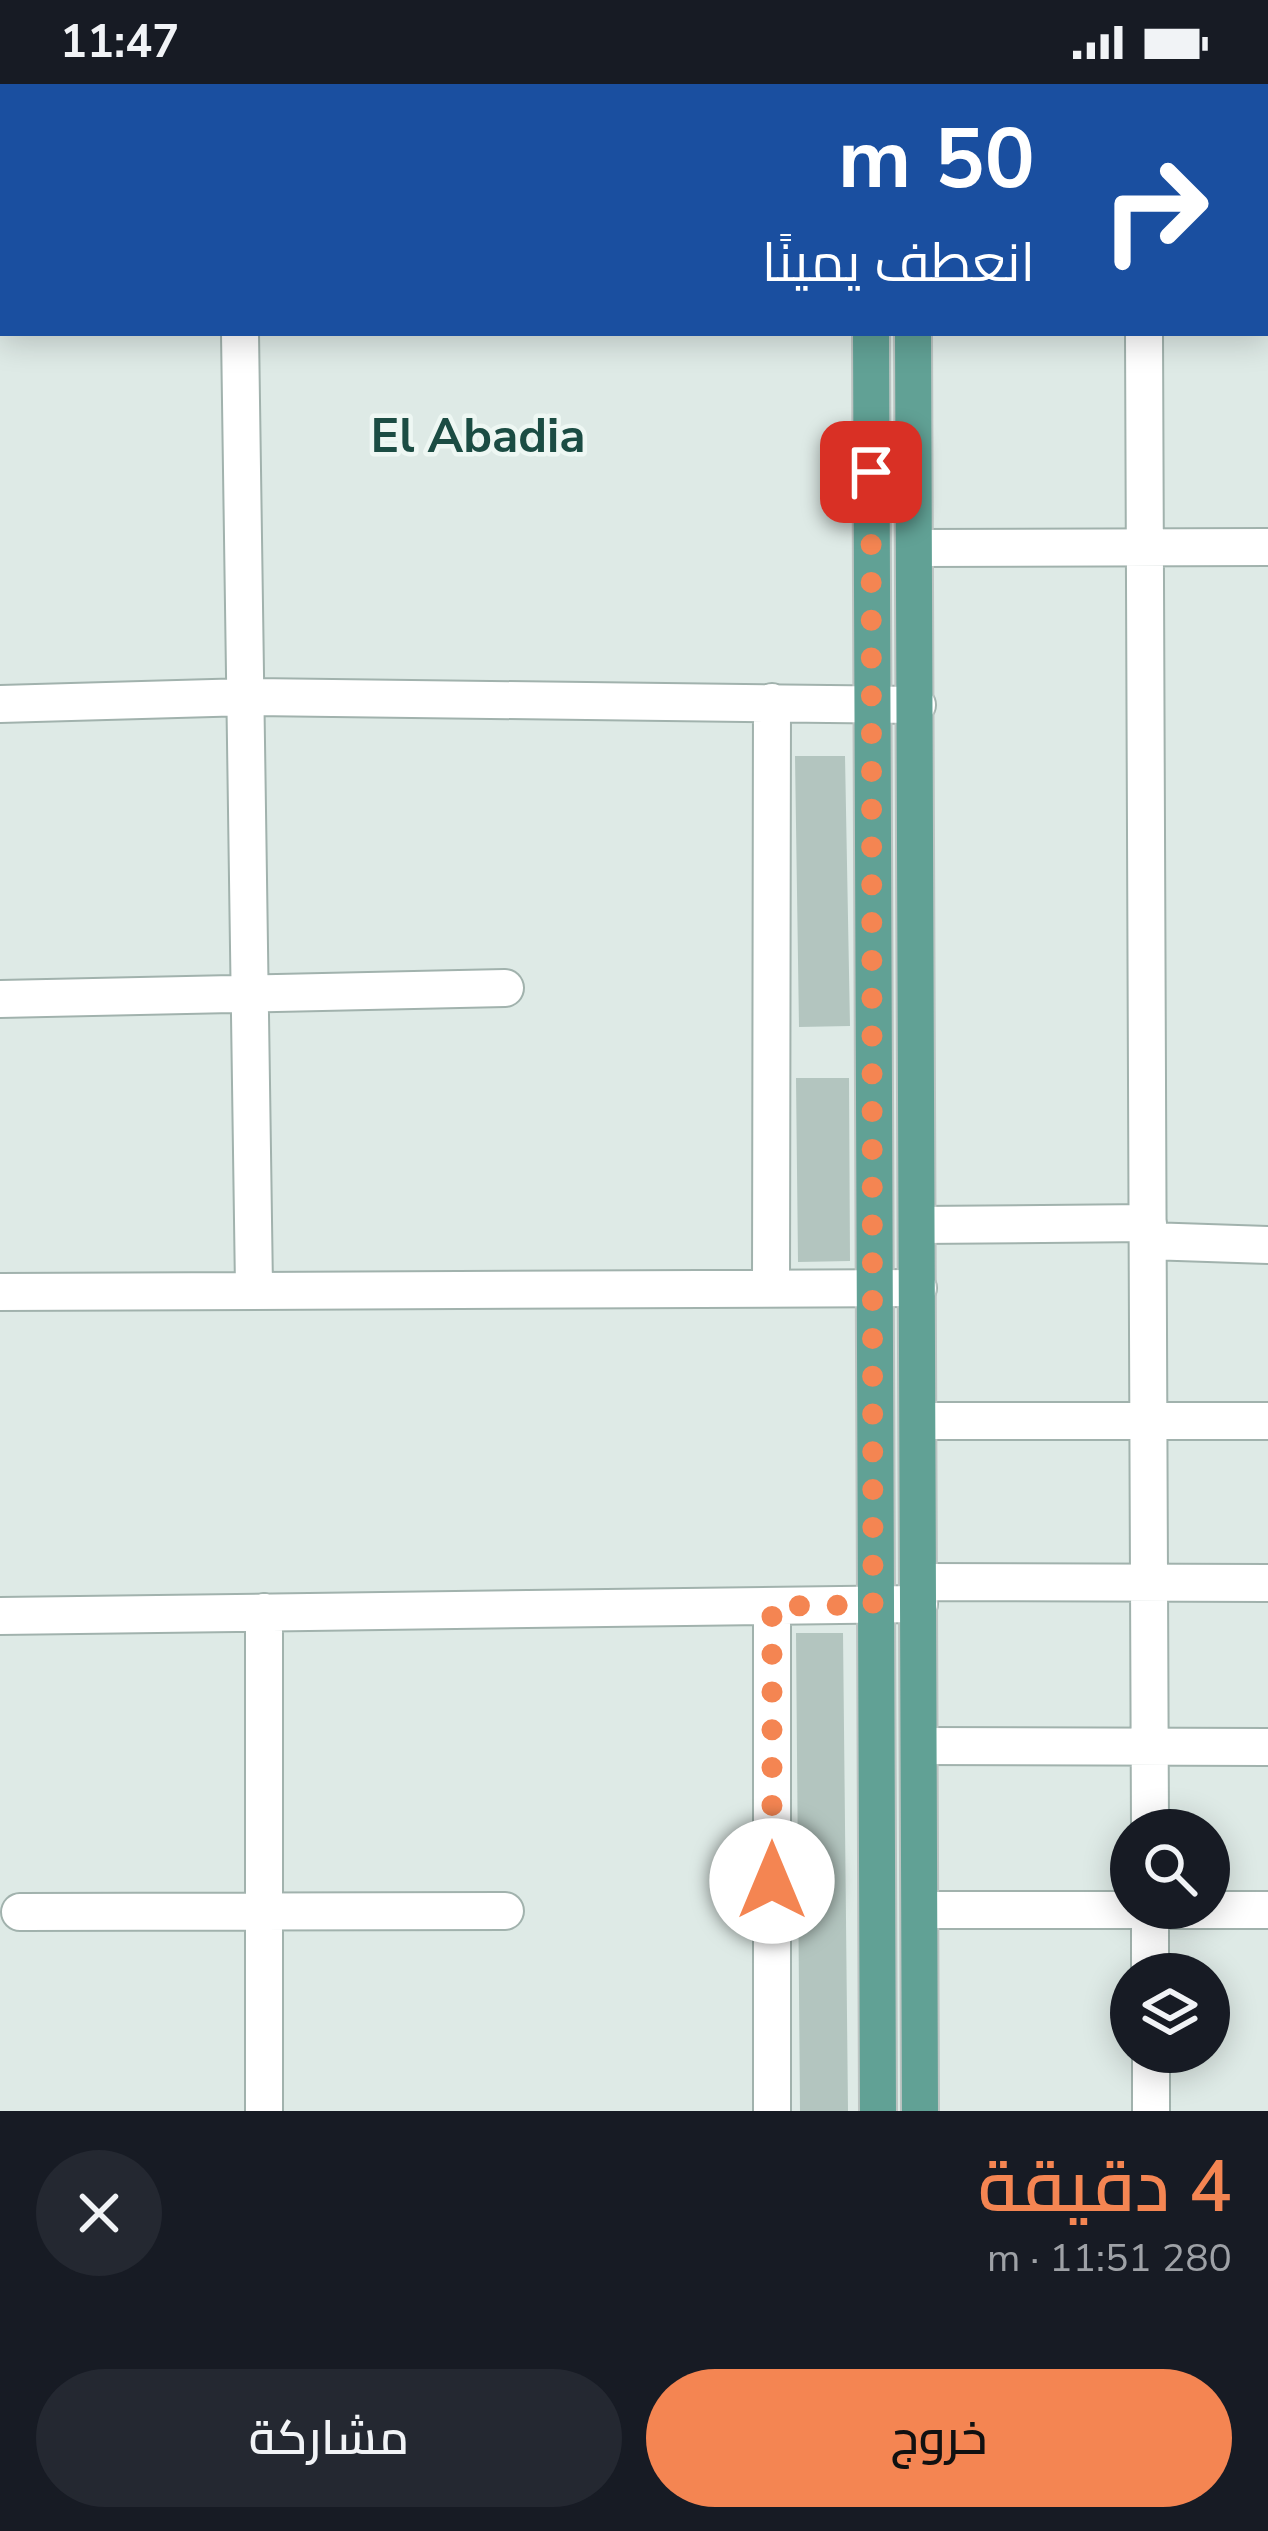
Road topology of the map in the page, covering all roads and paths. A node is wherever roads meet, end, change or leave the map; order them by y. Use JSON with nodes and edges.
{"nodes":[{"id":1,"x":240,"y":336,"type":"edge"},
{"id":2,"x":871,"y":336,"type":"edge"},
{"id":3,"x":913,"y":336,"type":"edge"},
{"id":4,"x":1144,"y":336,"type":"edge"},
{"id":5,"x":1147,"y":547,"type":"junction"},
{"id":6,"x":1268,"y":547,"type":"edge"},
{"id":7,"x":916,"y":548,"type":"junction"},
{"id":8,"x":248,"y":697,"type":"junction"},
{"id":9,"x":772,"y":703,"type":"junction"},
{"id":10,"x":0,"y":704,"type":"edge"},
{"id":11,"x":872,"y":704,"type":"junction"},
{"id":12,"x":917,"y":705,"type":"junction"},
{"id":13,"x":505,"y":988,"type":"dead end"},
{"id":14,"x":251,"y":995,"type":"junction"},
{"id":15,"x":0,"y":999,"type":"edge"},
{"id":16,"x":918,"y":1225,"type":"junction"},
{"id":17,"x":1148,"y":1232,"type":"junction"},
{"id":18,"x":1268,"y":1245,"type":"edge"},
{"id":19,"x":254,"y":1288,"type":"junction"},
{"id":20,"x":771,"y":1288,"type":"junction"},
{"id":21,"x":873,"y":1288,"type":"junction"},
{"id":22,"x":918,"y":1288,"type":"junction"},
{"id":23,"x":0,"y":1292,"type":"edge"},
{"id":24,"x":1149,"y":1420,"type":"junction"},
{"id":25,"x":919,"y":1421,"type":"junction"},
{"id":26,"x":1268,"y":1421,"type":"edge"},
{"id":27,"x":1149,"y":1583,"type":"junction"},
{"id":28,"x":1268,"y":1583,"type":"edge"},
{"id":29,"x":919,"y":1593,"type":"junction"},
{"id":30,"x":873,"y":1605,"type":"junction"},
{"id":31,"x":772,"y":1606,"type":"junction"},
{"id":32,"x":264,"y":1612,"type":"junction"},
{"id":33,"x":0,"y":1616,"type":"edge"},
{"id":34,"x":920,"y":1746,"type":"junction"},
{"id":35,"x":1268,"y":1747,"type":"edge"},
{"id":36,"x":1150,"y":1748,"type":"junction"},
{"id":37,"x":1150,"y":1809,"type":"edge"},
{"id":38,"x":264,"y":1909,"type":"junction"},
{"id":39,"x":1110,"y":1909,"type":"edge"},
{"id":40,"x":920,"y":1910,"type":"junction"},
{"id":41,"x":1230,"y":1910,"type":"edge"},
{"id":42,"x":1268,"y":1910,"type":"edge"},
{"id":43,"x":505,"y":1911,"type":"dead end"},
{"id":44,"x":20,"y":1912,"type":"dead end"},
{"id":45,"x":1151,"y":2073,"type":"edge"},
{"id":46,"x":264,"y":2111,"type":"edge"},
{"id":47,"x":772,"y":2111,"type":"edge"},
{"id":48,"x":878,"y":2111,"type":"edge"},
{"id":49,"x":920,"y":2111,"type":"edge"},
{"id":50,"x":1151,"y":2111,"type":"edge"}],
"edges":[{"from":1,"to":8,"type":"street"},
{"from":2,"to":11,"type":"main road"},
{"from":3,"to":7,"type":"main road"},
{"from":4,"to":5,"type":"street"},
{"from":5,"to":6,"type":"street"},
{"from":5,"to":7,"type":"street"},
{"from":5,"to":17,"type":"street"},
{"from":7,"to":12,"type":"main road"},
{"from":8,"to":9,"type":"street"},
{"from":8,"to":10,"type":"street"},
{"from":8,"to":14,"type":"street"},
{"from":9,"to":11,"type":"street"},
{"from":9,"to":20,"type":"street"},
{"from":11,"to":12,"type":"street"},
{"from":11,"to":21,"type":"main road"},
{"from":12,"to":16,"type":"main road"},
{"from":13,"to":14,"type":"street"},
{"from":14,"to":15,"type":"street"},
{"from":14,"to":19,"type":"street"},
{"from":16,"to":17,"type":"street"},
{"from":16,"to":22,"type":"main road"},
{"from":17,"to":18,"type":"street"},
{"from":17,"to":24,"type":"street"},
{"from":19,"to":20,"type":"street"},
{"from":19,"to":23,"type":"street"},
{"from":20,"to":21,"type":"street"},
{"from":21,"to":22,"type":"street"},
{"from":21,"to":30,"type":"main road"},
{"from":22,"to":25,"type":"main road"},
{"from":24,"to":25,"type":"street"},
{"from":24,"to":26,"type":"street"},
{"from":24,"to":27,"type":"street"},
{"from":25,"to":29,"type":"main road"},
{"from":27,"to":28,"type":"street"},
{"from":27,"to":29,"type":"street"},
{"from":27,"to":36,"type":"street"},
{"from":29,"to":30,"type":"street"},
{"from":29,"to":34,"type":"main road"},
{"from":30,"to":31,"type":"street"},
{"from":30,"to":48,"type":"main road"},
{"from":31,"to":32,"type":"street"},
{"from":31,"to":47,"type":"street"},
{"from":32,"to":33,"type":"street"},
{"from":32,"to":38,"type":"street"},
{"from":34,"to":36,"type":"street"},
{"from":34,"to":40,"type":"main road"},
{"from":35,"to":36,"type":"street"},
{"from":36,"to":37,"type":"street"},
{"from":38,"to":43,"type":"street"},
{"from":38,"to":44,"type":"street"},
{"from":38,"to":46,"type":"street"},
{"from":39,"to":40,"type":"street"},
{"from":40,"to":49,"type":"main road"},
{"from":41,"to":42,"type":"street"},
{"from":45,"to":50,"type":"street"}]}
